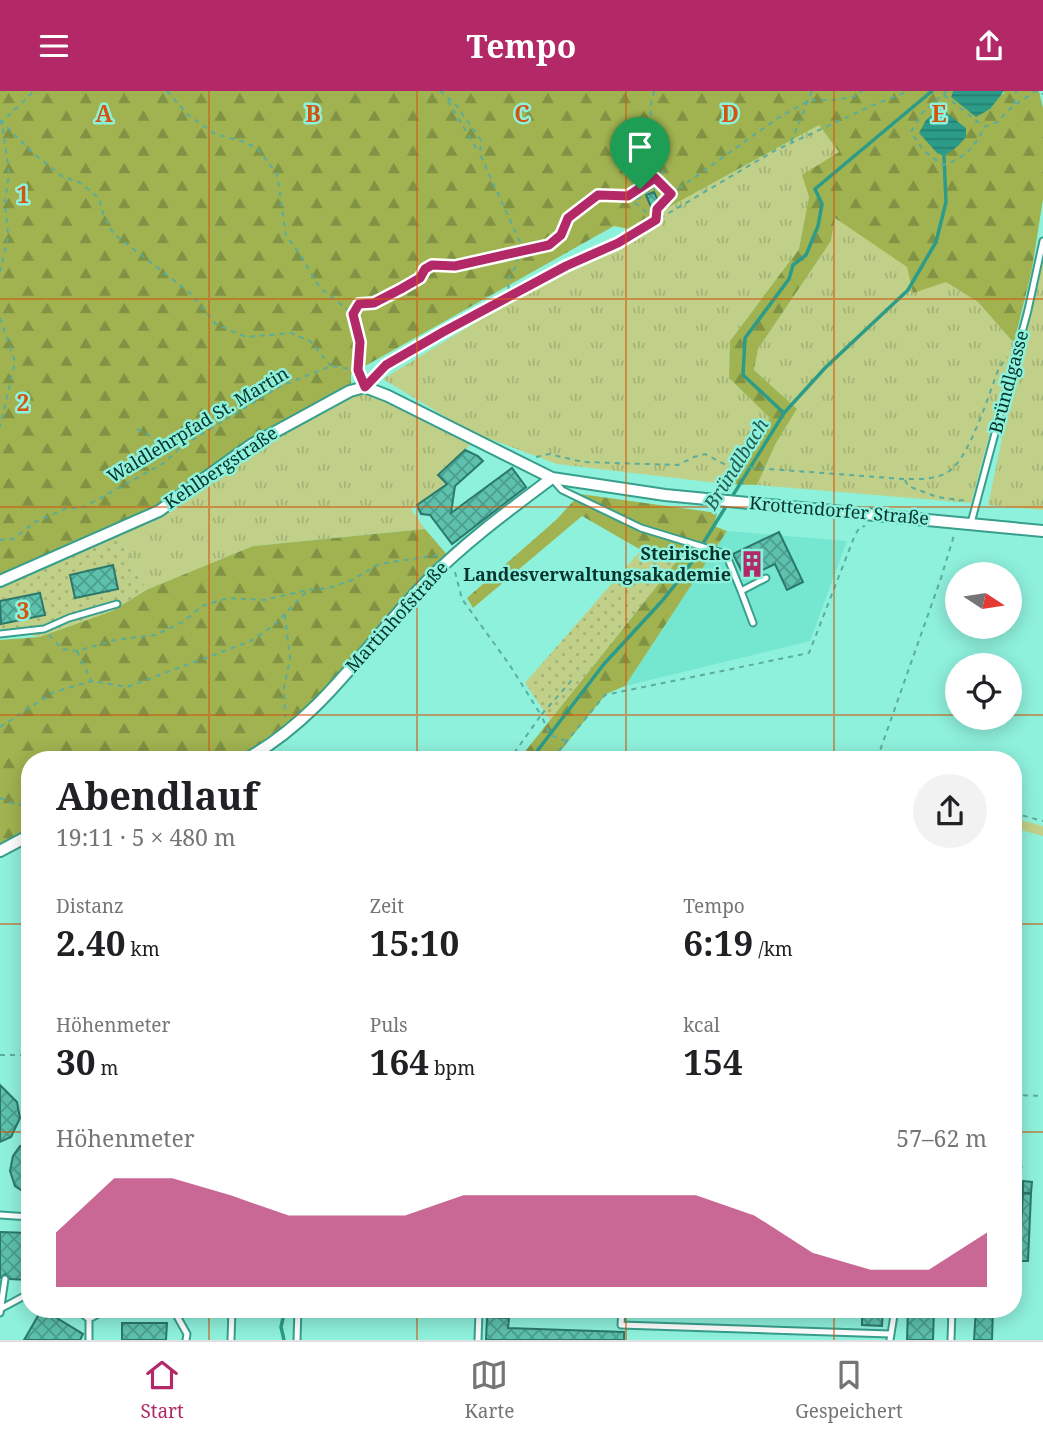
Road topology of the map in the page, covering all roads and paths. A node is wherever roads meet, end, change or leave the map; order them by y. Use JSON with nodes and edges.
{"nodes":[{"id":1,"x":34,"y":91,"type":"edge"},
{"id":2,"x":167,"y":91,"type":"edge"},
{"id":3,"x":440,"y":91,"type":"edge"},
{"id":4,"x":654,"y":91,"type":"edge"},
{"id":5,"x":812,"y":91,"type":"edge"},
{"id":6,"x":862,"y":91,"type":"edge"},
{"id":7,"x":909,"y":91,"type":"edge"},
{"id":8,"x":947,"y":91,"type":"edge"},
{"id":9,"x":1016,"y":91,"type":"edge"},
{"id":10,"x":1032,"y":92,"type":"edge"},
{"id":11,"x":1043,"y":94,"type":"edge"},
{"id":12,"x":944,"y":95,"type":"junction"},
{"id":13,"x":446,"y":97,"type":"junction"},
{"id":14,"x":810,"y":100,"type":"junction"},
{"id":15,"x":1013,"y":106,"type":"junction"},
{"id":16,"x":1,"y":122,"type":"edge"},
{"id":17,"x":984,"y":127,"type":"junction"},
{"id":18,"x":791,"y":143,"type":"junction"},
{"id":19,"x":480,"y":154,"type":"junction"},
{"id":20,"x":666,"y":188,"type":"junction"},
{"id":21,"x":671,"y":194,"type":"junction"},
{"id":22,"x":628,"y":196,"type":"junction"},
{"id":23,"x":634,"y":202,"type":"junction"},
{"id":24,"x":656,"y":220,"type":"junction"},
{"id":25,"x":1043,"y":241,"type":"edge"},
{"id":26,"x":519,"y":253,"type":"junction"},
{"id":27,"x":0,"y":272,"type":"edge"},
{"id":28,"x":509,"y":298,"type":"junction"},
{"id":29,"x":353,"y":314,"type":"junction"},
{"id":30,"x":0,"y":318,"type":"edge"},
{"id":31,"x":1015,"y":356,"type":"junction"},
{"id":32,"x":331,"y":366,"type":"junction"},
{"id":33,"x":358,"y":370,"type":"junction"},
{"id":34,"x":365,"y":387,"type":"junction"},
{"id":35,"x":0,"y":428,"type":"edge"},
{"id":36,"x":137,"y":429,"type":"dead end"},
{"id":37,"x":183,"y":446,"type":"junction"},
{"id":38,"x":518,"y":461,"type":"junction"},
{"id":39,"x":552,"y":478,"type":"junction"},
{"id":40,"x":904,"y":479,"type":"junction"},
{"id":41,"x":977,"y":499,"type":"junction"},
{"id":42,"x":957,"y":521,"type":"junction"},
{"id":43,"x":971,"y":523,"type":"junction"},
{"id":44,"x":867,"y":526,"type":"dead end"},
{"id":45,"x":1043,"y":531,"type":"edge"},
{"id":46,"x":0,"y":540,"type":"edge"},
{"id":47,"x":450,"y":559,"type":"junction"},
{"id":48,"x":766,"y":578,"type":"dead end"},
{"id":49,"x":0,"y":581,"type":"edge"},
{"id":50,"x":308,"y":590,"type":"junction"},
{"id":51,"x":741,"y":591,"type":"junction"},
{"id":52,"x":117,"y":604,"type":"dead end"},
{"id":53,"x":285,"y":614,"type":"junction"},
{"id":54,"x":752,"y":623,"type":"dead end"},
{"id":55,"x":44,"y":629,"type":"junction"},
{"id":56,"x":0,"y":634,"type":"edge"},
{"id":57,"x":77,"y":651,"type":"junction"},
{"id":58,"x":572,"y":680,"type":"dead end"},
{"id":59,"x":92,"y":681,"type":"junction"},
{"id":60,"x":541,"y":715,"type":"junction"},
{"id":61,"x":0,"y":727,"type":"edge"},
{"id":62,"x":285,"y":734,"type":"junction"},
{"id":63,"x":566,"y":741,"type":"junction"},
{"id":64,"x":258,"y":751,"type":"edge"},
{"id":65,"x":516,"y":751,"type":"edge"},
{"id":66,"x":558,"y":751,"type":"edge"},
{"id":67,"x":880,"y":751,"type":"edge"},
{"id":68,"x":0,"y":798,"type":"edge"},
{"id":69,"x":21,"y":805,"type":"edge"},
{"id":70,"x":1022,"y":815,"type":"edge"},
{"id":71,"x":1043,"y":821,"type":"edge"},
{"id":72,"x":21,"y":840,"type":"edge"},
{"id":73,"x":0,"y":851,"type":"edge"},
{"id":74,"x":0,"y":1055,"type":"edge"},
{"id":75,"x":21,"y":1055,"type":"edge"},
{"id":76,"x":1022,"y":1095,"type":"edge"},
{"id":77,"x":1043,"y":1096,"type":"edge"},
{"id":78,"x":0,"y":1215,"type":"edge"},
{"id":79,"x":21,"y":1216,"type":"edge"},
{"id":80,"x":5,"y":1279,"type":"dead end"},
{"id":81,"x":21,"y":1298,"type":"edge"},
{"id":82,"x":0,"y":1311,"type":"edge"},
{"id":83,"x":89,"y":1318,"type":"edge"},
{"id":84,"x":178,"y":1318,"type":"edge"},
{"id":85,"x":232,"y":1318,"type":"edge"},
{"id":86,"x":298,"y":1318,"type":"edge"},
{"id":87,"x":479,"y":1318,"type":"edge"},
{"id":88,"x":621,"y":1318,"type":"edge"},
{"id":89,"x":893,"y":1318,"type":"edge"},
{"id":90,"x":952,"y":1318,"type":"edge"},
{"id":91,"x":781,"y":1330,"type":"junction"},
{"id":92,"x":890,"y":1337,"type":"edge"},
{"id":93,"x":89,"y":1340,"type":"edge"},
{"id":94,"x":186,"y":1340,"type":"edge"},
{"id":95,"x":231,"y":1340,"type":"edge"},
{"id":96,"x":297,"y":1340,"type":"edge"},
{"id":97,"x":478,"y":1340,"type":"edge"},
{"id":98,"x":780,"y":1340,"type":"edge"},
{"id":99,"x":951,"y":1340,"type":"edge"}],
"edges":[{"from":1,"to":16,"type":"path"},
{"from":2,"to":29,"type":"path"},
{"from":3,"to":13,"type":"path"},
{"from":4,"to":20,"type":"path"},
{"from":5,"to":14,"type":"path"},
{"from":6,"to":14,"type":"path"},
{"from":7,"to":18,"type":"path"},
{"from":8,"to":12,"type":"path"},
{"from":9,"to":15,"type":"path"},
{"from":10,"to":11,"type":"path"},
{"from":10,"to":15,"type":"path"},
{"from":12,"to":17,"type":"path"},
{"from":12,"to":17,"type":"path"},
{"from":13,"to":19,"type":"path"},
{"from":13,"to":19,"type":"path"},
{"from":14,"to":18,"type":"path"},
{"from":14,"to":21,"type":"path"},
{"from":15,"to":17,"type":"path"},
{"from":16,"to":27,"type":"path"},
{"from":16,"to":32,"type":"path"},
{"from":18,"to":24,"type":"path"},
{"from":19,"to":26,"type":"path"},
{"from":20,"to":21,"type":"path"},
{"from":20,"to":22,"type":"path"},
{"from":20,"to":23,"type":"path"},
{"from":21,"to":24,"type":"path"},
{"from":22,"to":23,"type":"path"},
{"from":22,"to":26,"type":"path"},
{"from":23,"to":24,"type":"path"},
{"from":24,"to":28,"type":"path"},
{"from":25,"to":31,"type":"lane","name":"Bründlgasse"},
{"from":26,"to":28,"type":"path"},
{"from":26,"to":29,"type":"path"},
{"from":28,"to":34,"type":"path"},
{"from":29,"to":33,"type":"path"},
{"from":30,"to":35,"type":"path"},
{"from":31,"to":40,"type":"path"},
{"from":31,"to":41,"type":"lane","name":"Bründlgasse"},
{"from":32,"to":33,"type":"path"},
{"from":32,"to":37,"type":"path","name":"Waldlehrpfad St. Martin"},
{"from":33,"to":34,"type":"path"},
{"from":34,"to":38,"type":"street"},
{"from":34,"to":49,"type":"street","name":"Kehlbergstraße"},
{"from":36,"to":37,"type":"path"},
{"from":37,"to":46,"type":"path","name":"Waldlehrpfad St. Martin"},
{"from":38,"to":39,"type":"street"},
{"from":38,"to":40,"type":"path"},
{"from":39,"to":42,"type":"street","name":"Krottendorfer Straße"},
{"from":39,"to":47,"type":"street","name":"Martinhofstraße"},
{"from":39,"to":51,"type":"lane"},
{"from":40,"to":41,"type":"path"},
{"from":41,"to":43,"type":"lane","name":"Bründlgasse"},
{"from":42,"to":43,"type":"street","name":"Krottendorfer Straße"},
{"from":42,"to":67,"type":"path"},
{"from":43,"to":45,"type":"street","name":"Krottendorfer Straße"},
{"from":44,"to":63,"type":"path"},
{"from":47,"to":50,"type":"path"},
{"from":47,"to":60,"type":"path"},
{"from":47,"to":62,"type":"street","name":"Martinhofstraße"},
{"from":48,"to":51,"type":"lane"},
{"from":50,"to":53,"type":"path"},
{"from":50,"to":57,"type":"path"},
{"from":51,"to":54,"type":"lane"},
{"from":52,"to":55,"type":"lane"},
{"from":53,"to":59,"type":"path"},
{"from":53,"to":62,"type":"path"},
{"from":55,"to":56,"type":"lane"},
{"from":55,"to":57,"type":"path"},
{"from":57,"to":59,"type":"path"},
{"from":58,"to":60,"type":"path"},
{"from":59,"to":61,"type":"path"},
{"from":60,"to":63,"type":"path"},
{"from":60,"to":65,"type":"path"},
{"from":62,"to":64,"type":"street","name":"Martinhofstraße"},
{"from":63,"to":66,"type":"path"},
{"from":68,"to":69,"type":"path"},
{"from":70,"to":71,"type":"path"},
{"from":72,"to":73,"type":"street"},
{"from":74,"to":75,"type":"path"},
{"from":76,"to":77,"type":"path"},
{"from":78,"to":79,"type":"lane"},
{"from":80,"to":82,"type":"lane"},
{"from":81,"to":82,"type":"lane"},
{"from":83,"to":93,"type":"lane"},
{"from":84,"to":94,"type":"lane"},
{"from":85,"to":95,"type":"lane"},
{"from":86,"to":96,"type":"lane"},
{"from":87,"to":97,"type":"lane"},
{"from":88,"to":91,"type":"lane"},
{"from":89,"to":92,"type":"lane"},
{"from":90,"to":99,"type":"lane"},
{"from":91,"to":92,"type":"lane"},
{"from":91,"to":98,"type":"lane"}]}
